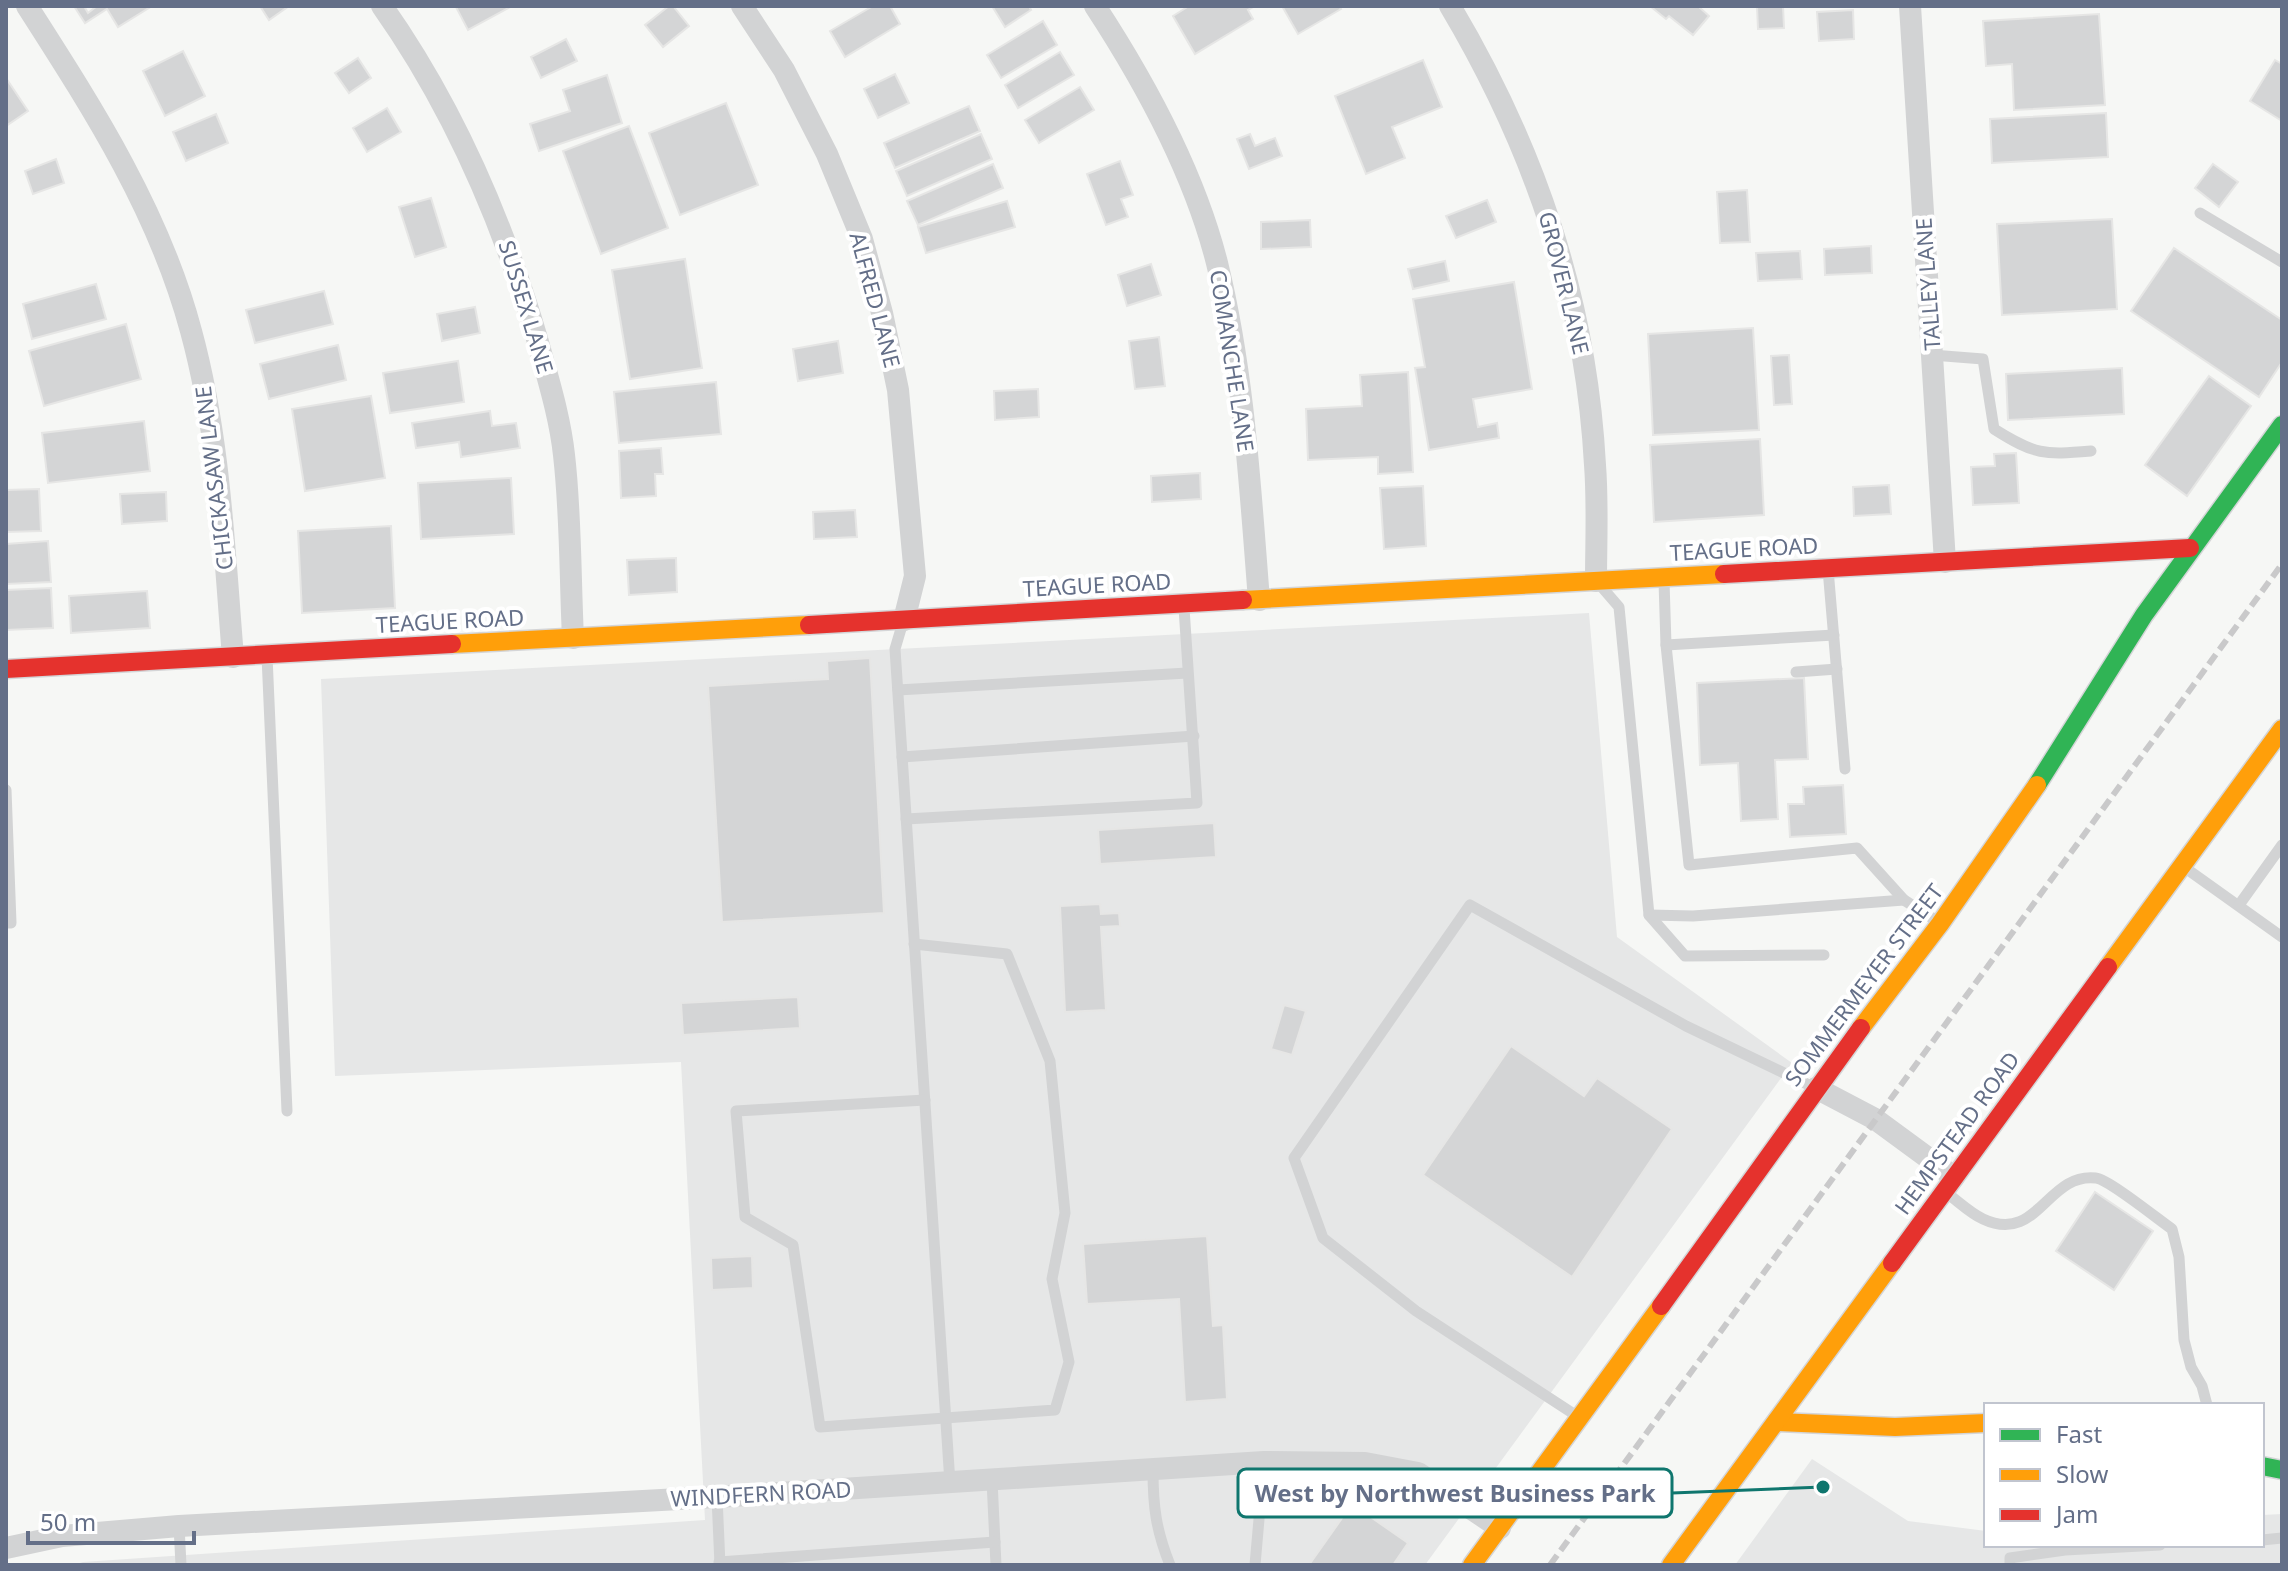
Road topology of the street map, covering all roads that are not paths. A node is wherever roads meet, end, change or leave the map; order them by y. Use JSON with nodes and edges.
{"nodes":[{"id":1,"x":27,"y":6,"type":"edge"},
{"id":2,"x":382,"y":6,"type":"edge"},
{"id":3,"x":742,"y":6,"type":"edge"},
{"id":4,"x":1095,"y":6,"type":"edge"},
{"id":5,"x":1450,"y":6,"type":"edge"},
{"id":6,"x":1910,"y":6,"type":"edge"},
{"id":7,"x":2200,"y":213,"type":"dead end"},
{"id":8,"x":2282,"y":262,"type":"edge"},
{"id":9,"x":1932,"y":355,"type":"junction"},
{"id":10,"x":2282,"y":425,"type":"edge"},
{"id":11,"x":2091,"y":451,"type":"dead end"},
{"id":12,"x":2190,"y":548,"type":"junction"},
{"id":13,"x":1945,"y":562,"type":"junction"},
{"id":14,"x":1828,"y":568,"type":"junction"},
{"id":15,"x":1664,"y":578,"type":"junction"},
{"id":16,"x":1596,"y":581,"type":"junction"},
{"id":17,"x":1259,"y":600,"type":"junction"},
{"id":18,"x":1184,"y":604,"type":"junction"},
{"id":19,"x":904,"y":620,"type":"junction"},
{"id":20,"x":1834,"y":635,"type":"junction"},
{"id":21,"x":573,"y":638,"type":"junction"},
{"id":22,"x":1666,"y":645,"type":"junction"},
{"id":23,"x":267,"y":655,"type":"junction"},
{"id":24,"x":233,"y":657,"type":"junction"},
{"id":25,"x":6,"y":669,"type":"edge"},
{"id":26,"x":1837,"y":669,"type":"junction"},
{"id":27,"x":1796,"y":672,"type":"dead end"},
{"id":28,"x":1187,"y":673,"type":"junction"},
{"id":29,"x":898,"y":690,"type":"junction"},
{"id":30,"x":2282,"y":729,"type":"edge"},
{"id":31,"x":1194,"y":736,"type":"junction"},
{"id":32,"x":902,"y":757,"type":"junction"},
{"id":33,"x":1845,"y":769,"type":"dead end"},
{"id":34,"x":6,"y":790,"type":"edge"},
{"id":35,"x":906,"y":819,"type":"junction"},
{"id":36,"x":2282,"y":845,"type":"edge"},
{"id":37,"x":2184,"y":867,"type":"junction"},
{"id":38,"x":1904,"y":900,"type":"junction"},
{"id":39,"x":2239,"y":905,"type":"junction"},
{"id":40,"x":1649,"y":915,"type":"junction"},
{"id":41,"x":6,"y":923,"type":"edge"},
{"id":42,"x":1940,"y":924,"type":"junction"},
{"id":43,"x":2282,"y":937,"type":"edge"},
{"id":44,"x":914,"y":944,"type":"junction"},
{"id":45,"x":1824,"y":955,"type":"dead end"},
{"id":46,"x":1816,"y":1088,"type":"junction"},
{"id":47,"x":925,"y":1100,"type":"junction"},
{"id":48,"x":287,"y":1111,"type":"dead end"},
{"id":49,"x":1949,"y":1184,"type":"junction"},
{"id":50,"x":2206,"y":1403,"type":"edge"},
{"id":51,"x":945,"y":1417,"type":"junction"},
{"id":52,"x":1581,"y":1419,"type":"junction"},
{"id":53,"x":1776,"y":1422,"type":"junction"},
{"id":54,"x":1984,"y":1423,"type":"edge"},
{"id":55,"x":1264,"y":1462,"type":"junction"},
{"id":56,"x":1153,"y":1470,"type":"junction"},
{"id":57,"x":992,"y":1480,"type":"junction"},
{"id":58,"x":950,"y":1483,"type":"junction"},
{"id":59,"x":717,"y":1497,"type":"junction"},
{"id":60,"x":179,"y":1526,"type":"junction"},
{"id":61,"x":1500,"y":1528,"type":"junction"},
{"id":62,"x":995,"y":1542,"type":"junction"},
{"id":63,"x":2122,"y":1547,"type":"edge"},
{"id":64,"x":8,"y":1553,"type":"edge"},
{"id":65,"x":720,"y":1563,"type":"edge"},
{"id":66,"x":181,"y":1565,"type":"edge"},
{"id":67,"x":996,"y":1565,"type":"edge"},
{"id":68,"x":1170,"y":1565,"type":"edge"},
{"id":69,"x":1255,"y":1565,"type":"edge"},
{"id":70,"x":1472,"y":1565,"type":"edge"},
{"id":71,"x":1671,"y":1565,"type":"edge"},
{"id":72,"x":2010,"y":1565,"type":"edge"}],
"edges":[{"from":1,"to":24,"type":"street","name":"CHICKASAW LANE"},
{"from":2,"to":21,"type":"street","name":"SUSSEX LANE"},
{"from":3,"to":19,"type":"street","name":"ALFRED LANE"},
{"from":4,"to":17,"type":"street","name":"COMANCHE LANE"},
{"from":5,"to":16,"type":"street","name":"GROVER LANE"},
{"from":6,"to":9,"type":"street","name":"TALLEY LANE"},
{"from":7,"to":8,"type":"lane"},
{"from":9,"to":11,"type":"lane"},
{"from":9,"to":13,"type":"street","name":"TALLEY LANE"},
{"from":10,"to":12,"type":"street","name":"SOMMERMEYER STREET"},
{"from":12,"to":13,"type":"street","name":"TEAGUE ROAD"},
{"from":12,"to":42,"type":"street","name":"SOMMERMEYER STREET"},
{"from":13,"to":14,"type":"street","name":"TEAGUE ROAD"},
{"from":14,"to":15,"type":"street","name":"TEAGUE ROAD"},
{"from":14,"to":20,"type":"lane"},
{"from":15,"to":16,"type":"street","name":"TEAGUE ROAD"},
{"from":15,"to":22,"type":"lane"},
{"from":16,"to":17,"type":"street","name":"TEAGUE ROAD"},
{"from":16,"to":40,"type":"lane"},
{"from":17,"to":18,"type":"street","name":"TEAGUE ROAD"},
{"from":18,"to":19,"type":"street","name":"TEAGUE ROAD"},
{"from":18,"to":28,"type":"lane"},
{"from":19,"to":21,"type":"street","name":"TEAGUE ROAD"},
{"from":19,"to":29,"type":"lane"},
{"from":20,"to":22,"type":"lane"},
{"from":20,"to":26,"type":"lane"},
{"from":21,"to":23,"type":"street","name":"TEAGUE ROAD"},
{"from":22,"to":38,"type":"lane"},
{"from":23,"to":24,"type":"street","name":"TEAGUE ROAD"},
{"from":23,"to":48,"type":"lane"},
{"from":24,"to":25,"type":"street","name":"TEAGUE ROAD"},
{"from":26,"to":27,"type":"lane"},
{"from":26,"to":33,"type":"lane"},
{"from":28,"to":29,"type":"lane"},
{"from":28,"to":31,"type":"lane"},
{"from":29,"to":32,"type":"lane"},
{"from":30,"to":37,"type":"street","name":"HEMPSTEAD ROAD"},
{"from":31,"to":32,"type":"lane"},
{"from":31,"to":35,"type":"lane"},
{"from":32,"to":35,"type":"lane"},
{"from":34,"to":41,"type":"lane"},
{"from":35,"to":44,"type":"lane"},
{"from":36,"to":39,"type":"lane"},
{"from":37,"to":39,"type":"lane"},
{"from":37,"to":49,"type":"street","name":"HEMPSTEAD ROAD"},
{"from":38,"to":40,"type":"lane"},
{"from":38,"to":42,"type":"lane"},
{"from":39,"to":43,"type":"lane"},
{"from":40,"to":45,"type":"lane"},
{"from":42,"to":46,"type":"street","name":"SOMMERMEYER STREET"},
{"from":44,"to":47,"type":"lane"},
{"from":44,"to":51,"type":"lane"},
{"from":46,"to":49,"type":"street"},
{"from":46,"to":52,"type":"street","name":"SOMMERMEYER STREET"},
{"from":46,"to":52,"type":"lane"},
{"from":47,"to":51,"type":"lane"},
{"from":47,"to":51,"type":"lane"},
{"from":49,"to":50,"type":"lane"},
{"from":49,"to":53,"type":"street","name":"HEMPSTEAD ROAD"},
{"from":51,"to":58,"type":"lane"},
{"from":52,"to":61,"type":"street","name":"SOMMERMEYER STREET"},
{"from":53,"to":54,"type":"street"},
{"from":53,"to":71,"type":"street","name":"HEMPSTEAD ROAD"},
{"from":55,"to":56,"type":"street","name":"WINDFERN ROAD"},
{"from":55,"to":61,"type":"street","name":"WINDFERN ROAD"},
{"from":55,"to":69,"type":"lane"},
{"from":56,"to":57,"type":"street","name":"WINDFERN ROAD"},
{"from":56,"to":68,"type":"lane"},
{"from":57,"to":58,"type":"street","name":"WINDFERN ROAD"},
{"from":57,"to":62,"type":"lane"},
{"from":58,"to":59,"type":"street","name":"WINDFERN ROAD"},
{"from":59,"to":60,"type":"street","name":"WINDFERN ROAD"},
{"from":59,"to":65,"type":"lane"},
{"from":60,"to":64,"type":"street","name":"WINDFERN ROAD"},
{"from":60,"to":66,"type":"lane"},
{"from":61,"to":70,"type":"street","name":"SOMMERMEYER STREET"},
{"from":62,"to":65,"type":"lane"},
{"from":62,"to":67,"type":"lane"},
{"from":63,"to":72,"type":"lane"}]}
